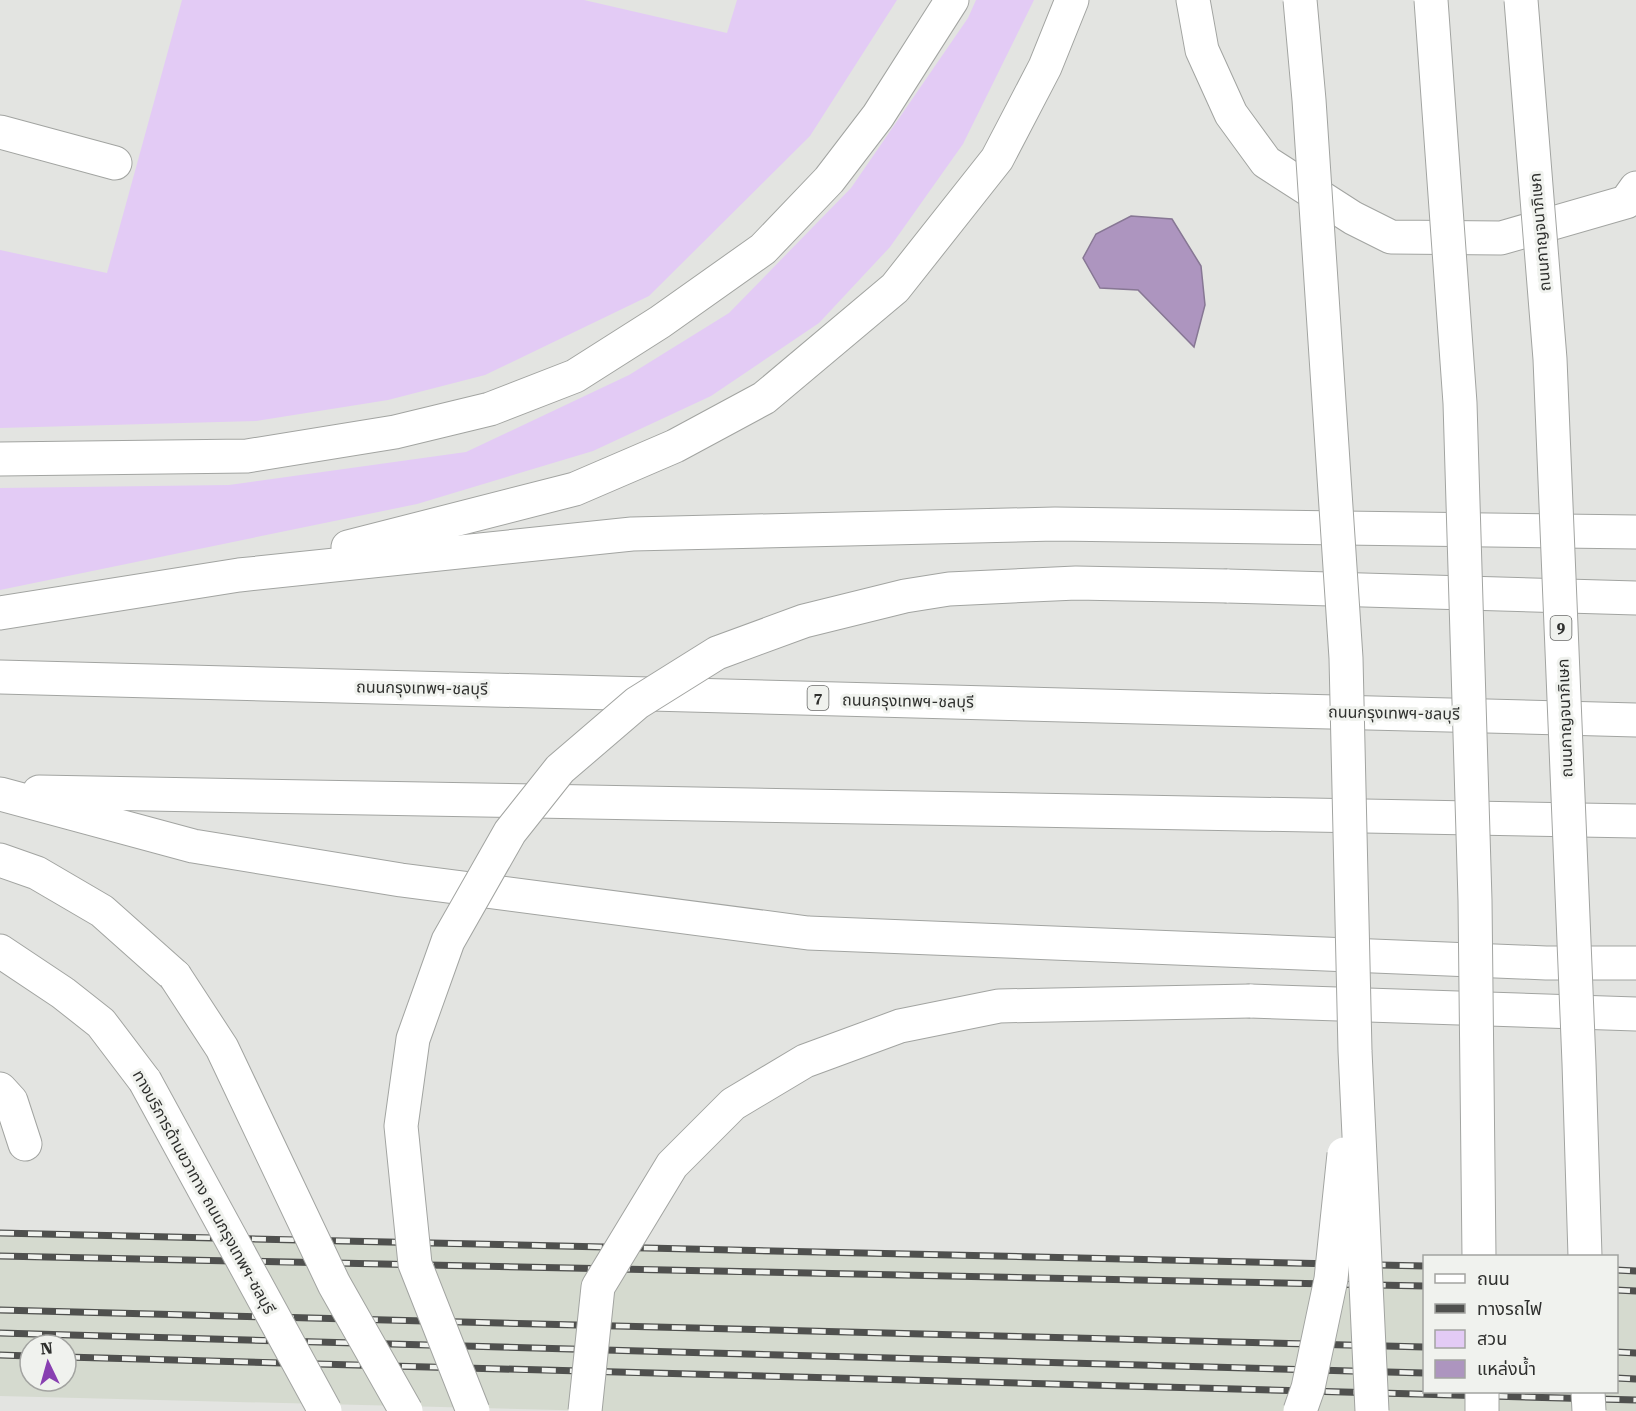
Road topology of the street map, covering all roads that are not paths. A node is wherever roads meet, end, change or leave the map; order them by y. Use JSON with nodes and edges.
{"nodes":[{"id":1,"x":952,"y":0,"type":"edge"},
{"id":2,"x":1072,"y":0,"type":"edge"},
{"id":3,"x":1192,"y":0,"type":"edge"},
{"id":4,"x":1300,"y":0,"type":"edge"},
{"id":5,"x":1431,"y":0,"type":"edge"},
{"id":6,"x":1521,"y":0,"type":"edge"},
{"id":7,"x":0,"y":132,"type":"edge"},
{"id":8,"x":115,"y":163,"type":"dead end"},
{"id":9,"x":1636,"y":189,"type":"edge"},
{"id":10,"x":0,"y":459,"type":"edge"},
{"id":11,"x":1636,"y":532,"type":"edge"},
{"id":12,"x":239,"y":575,"type":"junction"},
{"id":13,"x":1636,"y":598,"type":"edge"},
{"id":14,"x":0,"y":613,"type":"edge"},
{"id":15,"x":0,"y":677,"type":"edge"},
{"id":16,"x":1636,"y":720,"type":"edge"},
{"id":17,"x":0,"y":793,"type":"edge"},
{"id":18,"x":1636,"y":822,"type":"edge"},
{"id":19,"x":0,"y":860,"type":"edge"},
{"id":20,"x":0,"y":951,"type":"edge"},
{"id":21,"x":1636,"y":963,"type":"edge"},
{"id":22,"x":1636,"y":1014,"type":"edge"},
{"id":23,"x":1355,"y":1051,"type":"junction"},
{"id":24,"x":0,"y":1089,"type":"edge"},
{"id":25,"x":25,"y":1144,"type":"dead end"},
{"id":26,"x":1479,"y":1255,"type":"edge"},
{"id":27,"x":1585,"y":1255,"type":"edge"},
{"id":28,"x":1482,"y":1393,"type":"edge"},
{"id":29,"x":1588,"y":1393,"type":"edge"},
{"id":30,"x":325,"y":1411,"type":"edge"},
{"id":31,"x":406,"y":1411,"type":"edge"},
{"id":32,"x":473,"y":1411,"type":"edge"},
{"id":33,"x":585,"y":1411,"type":"edge"},
{"id":34,"x":1300,"y":1411,"type":"edge"},
{"id":35,"x":1372,"y":1411,"type":"edge"},
{"id":36,"x":1482,"y":1411,"type":"edge"},
{"id":37,"x":1589,"y":1411,"type":"edge"}],
"edges":[{"from":1,"to":10,"type":"main road"},
{"from":2,"to":12,"type":"main road"},
{"from":3,"to":9,"type":"main road"},
{"from":4,"to":23,"type":"main road","bridge":true},
{"from":5,"to":26,"type":"main road","bridge":true},
{"from":6,"to":27,"type":"main road","name":"ถนนกาญจนาภิเษก","number":"9","bridge":true},
{"from":7,"to":8,"type":"main road"},
{"from":11,"to":12,"type":"main road"},
{"from":12,"to":14,"type":"main road"},
{"from":13,"to":32,"type":"main road","bridge":true},
{"from":15,"to":16,"type":"main road","name":"ถนนกรุงเทพฯ-ชลบุรี","number":"7"},
{"from":17,"to":18,"type":"main road"},
{"from":17,"to":21,"type":"main road"},
{"from":19,"to":31,"type":"main road","bridge":true},
{"from":20,"to":30,"type":"main road","name":"ทางบริการด้านขวาทาง ถนนกรุงเทพฯ-ชลบุรี","bridge":true},
{"from":22,"to":33,"type":"main road","bridge":true},
{"from":23,"to":34,"type":"main road","bridge":true},
{"from":23,"to":35,"type":"main road","bridge":true},
{"from":24,"to":25,"type":"main road"},
{"from":28,"to":36,"type":"main road","bridge":true},
{"from":29,"to":37,"type":"main road","bridge":true}]}
